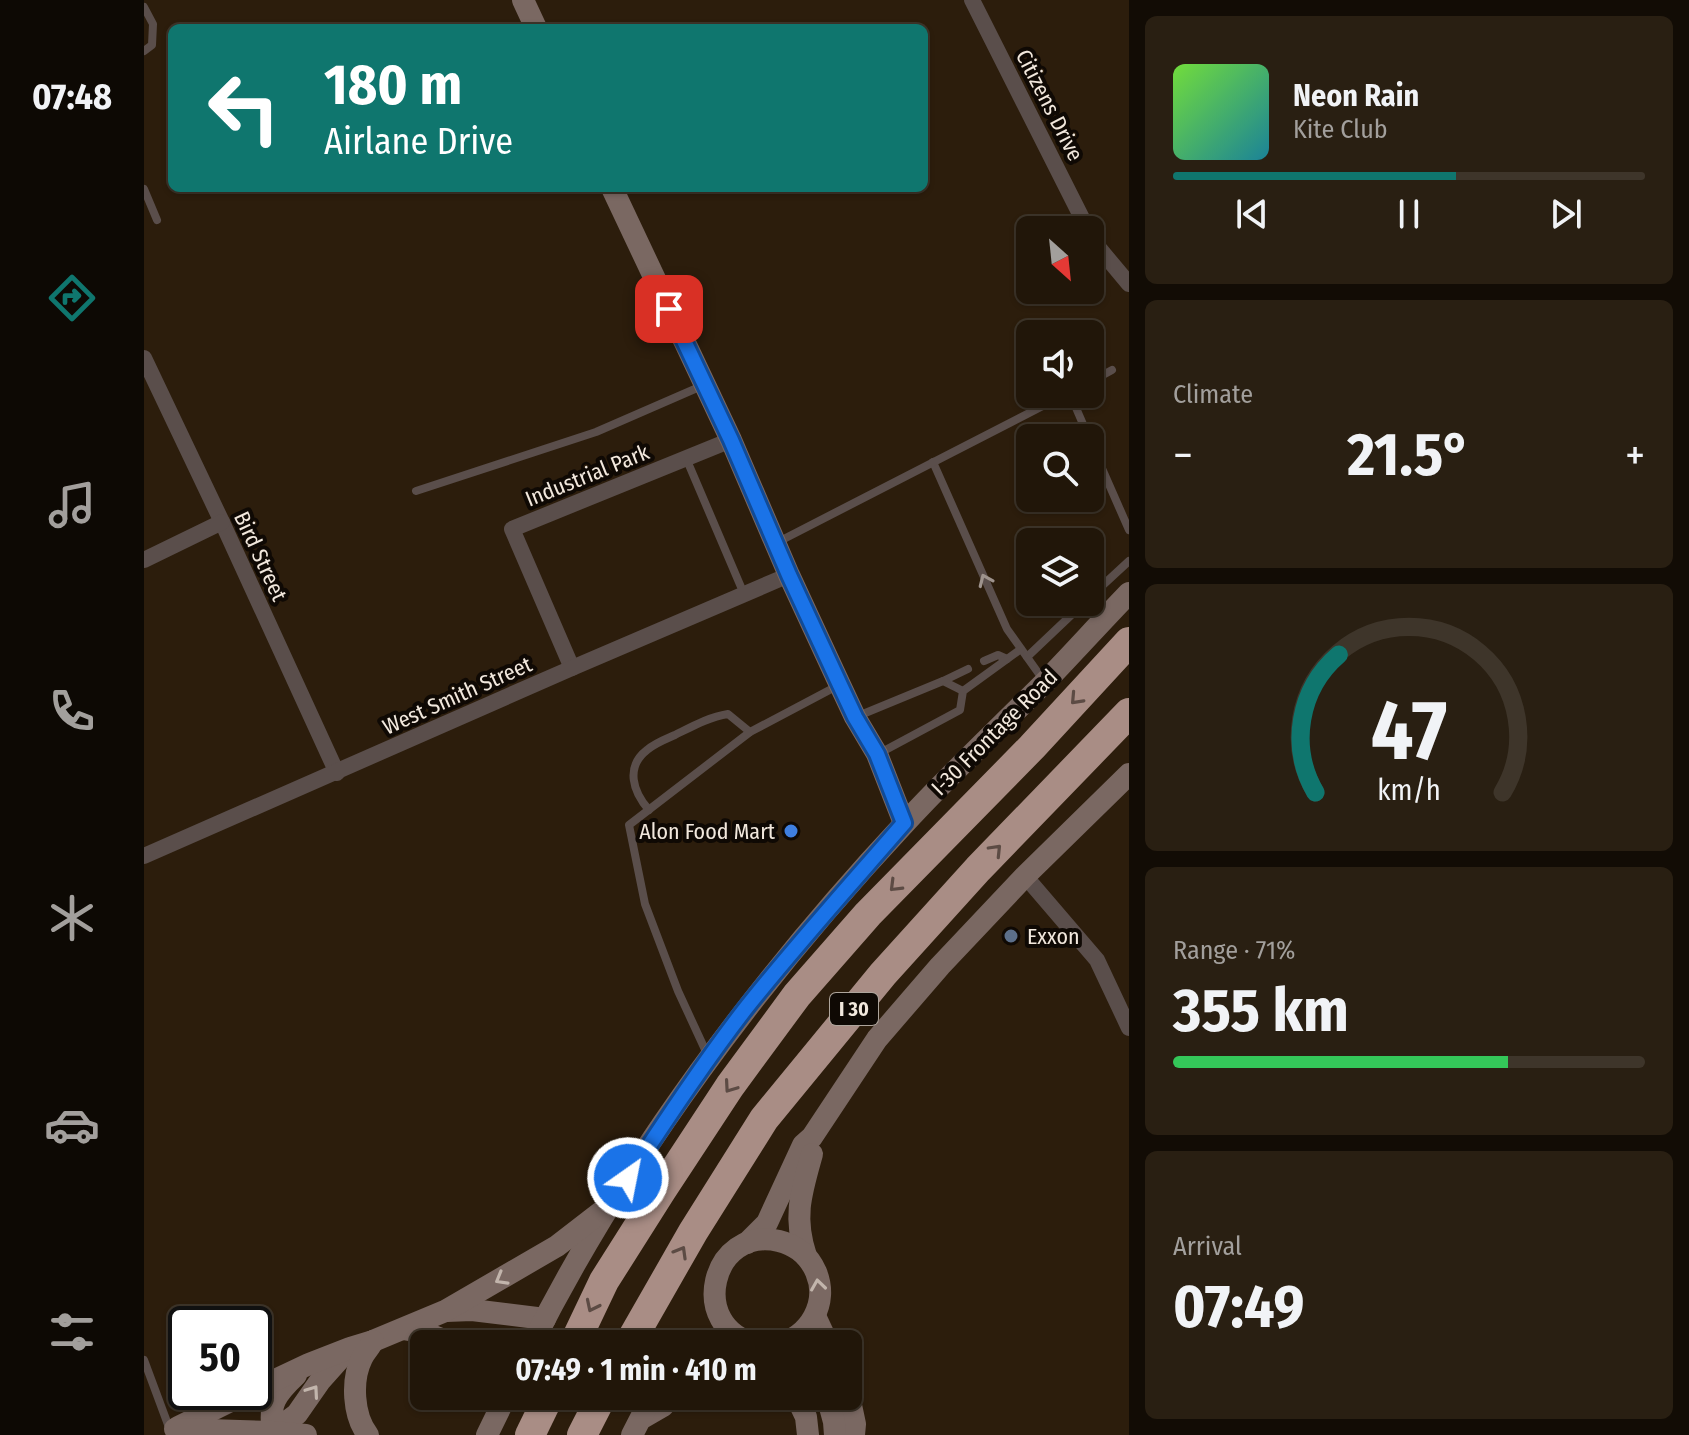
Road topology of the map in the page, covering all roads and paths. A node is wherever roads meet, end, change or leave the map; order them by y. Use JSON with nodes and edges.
{"nodes":[{"id":1,"x":523,"y":0,"type":"edge"},
{"id":2,"x":972,"y":0,"type":"edge"},
{"id":3,"x":144,"y":7,"type":"edge"},
{"id":4,"x":534,"y":24,"type":"edge"},
{"id":5,"x":144,"y":51,"type":"edge"},
{"id":6,"x":144,"y":189,"type":"edge"},
{"id":7,"x":614,"y":192,"type":"edge"},
{"id":8,"x":1081,"y":216,"type":"edge"},
{"id":9,"x":157,"y":220,"type":"dead end"},
{"id":10,"x":1104,"y":254,"type":"edge"},
{"id":11,"x":1129,"y":284,"type":"edge"},
{"id":12,"x":144,"y":358,"type":"edge"},
{"id":13,"x":1112,"y":370,"type":"dead end"},
{"id":14,"x":1104,"y":374,"type":"edge"},
{"id":15,"x":705,"y":385,"type":"junction"},
{"id":16,"x":1040,"y":408,"type":"edge"},
{"id":17,"x":731,"y":440,"type":"junction"},
{"id":18,"x":686,"y":458,"type":"junction"},
{"id":19,"x":933,"y":462,"type":"junction"},
{"id":20,"x":1104,"y":473,"type":"edge"},
{"id":21,"x":416,"y":491,"type":"dead end"},
{"id":22,"x":222,"y":522,"type":"junction"},
{"id":23,"x":1129,"y":530,"type":"edge"},
{"id":24,"x":775,"y":543,"type":"junction"},
{"id":25,"x":144,"y":560,"type":"edge"},
{"id":26,"x":1129,"y":561,"type":"edge"},
{"id":27,"x":789,"y":575,"type":"junction"},
{"id":28,"x":1104,"y":584,"type":"edge"},
{"id":29,"x":1129,"y":593,"type":"edge"},
{"id":30,"x":744,"y":594,"type":"junction"},
{"id":31,"x":1068,"y":616,"type":"edge"},
{"id":32,"x":1129,"y":642,"type":"edge"},
{"id":33,"x":1024,"y":653,"type":"junction"},
{"id":34,"x":1007,"y":659,"type":"junction"},
{"id":35,"x":984,"y":661,"type":"dead end"},
{"id":36,"x":572,"y":668,"type":"junction"},
{"id":37,"x":968,"y":669,"type":"dead end"},
{"id":38,"x":943,"y":681,"type":"junction"},
{"id":39,"x":1045,"y":681,"type":"junction"},
{"id":40,"x":840,"y":685,"type":"junction"},
{"id":41,"x":963,"y":691,"type":"junction"},
{"id":42,"x":1129,"y":713,"type":"edge"},
{"id":43,"x":855,"y":717,"type":"junction"},
{"id":44,"x":750,"y":732,"type":"junction"},
{"id":45,"x":877,"y":754,"type":"junction"},
{"id":46,"x":337,"y":773,"type":"junction"},
{"id":47,"x":1129,"y":774,"type":"edge"},
{"id":48,"x":649,"y":810,"type":"junction"},
{"id":49,"x":904,"y":823,"type":"junction"},
{"id":50,"x":144,"y":856,"type":"edge"},
{"id":51,"x":1025,"y":876,"type":"junction"},
{"id":52,"x":1129,"y":1028,"type":"edge"},
{"id":53,"x":710,"y":1059,"type":"junction"},
{"id":54,"x":812,"y":1137,"type":"junction"},
{"id":55,"x":611,"y":1204,"type":"junction"},
{"id":56,"x":747,"y":1243,"type":"junction"},
{"id":57,"x":806,"y":1256,"type":"junction"},
{"id":58,"x":445,"y":1311,"type":"junction"},
{"id":59,"x":815,"y":1316,"type":"junction"},
{"id":60,"x":545,"y":1319,"type":"junction"},
{"id":61,"x":402,"y":1329,"type":"junction"},
{"id":62,"x":410,"y":1330,"type":"edge"},
{"id":63,"x":539,"y":1330,"type":"edge"},
{"id":64,"x":581,"y":1330,"type":"edge"},
{"id":65,"x":637,"y":1330,"type":"edge"},
{"id":66,"x":731,"y":1330,"type":"edge"},
{"id":67,"x":804,"y":1330,"type":"edge"},
{"id":68,"x":822,"y":1330,"type":"edge"},
{"id":69,"x":373,"y":1341,"type":"junction"},
{"id":70,"x":350,"y":1348,"type":"junction"},
{"id":71,"x":144,"y":1360,"type":"edge"},
{"id":72,"x":309,"y":1364,"type":"junction"},
{"id":73,"x":272,"y":1381,"type":"edge"},
{"id":74,"x":192,"y":1410,"type":"edge"},
{"id":75,"x":488,"y":1410,"type":"edge"},
{"id":76,"x":499,"y":1410,"type":"edge"},
{"id":77,"x":542,"y":1410,"type":"edge"},
{"id":78,"x":595,"y":1410,"type":"edge"},
{"id":79,"x":658,"y":1410,"type":"edge"},
{"id":80,"x":803,"y":1410,"type":"edge"},
{"id":81,"x":831,"y":1410,"type":"edge"},
{"id":82,"x":852,"y":1410,"type":"edge"},
{"id":83,"x":636,"y":1427,"type":"edge"},
{"id":84,"x":169,"y":1431,"type":"edge"},
{"id":85,"x":273,"y":1432,"type":"junction"},
{"id":86,"x":306,"y":1435,"type":"edge"},
{"id":87,"x":368,"y":1435,"type":"edge"},
{"id":88,"x":486,"y":1435,"type":"edge"},
{"id":89,"x":530,"y":1435,"type":"edge"},
{"id":90,"x":582,"y":1435,"type":"edge"},
{"id":91,"x":808,"y":1435,"type":"edge"},
{"id":92,"x":835,"y":1435,"type":"edge"},
{"id":93,"x":854,"y":1435,"type":"edge"}],
"edges":[{"from":1,"to":4,"type":"main road"},
{"from":2,"to":8,"type":"street","name":"Citizens Drive"},
{"from":3,"to":5,"type":"lane"},
{"from":6,"to":9,"type":"lane"},
{"from":7,"to":15,"type":"main road"},
{"from":10,"to":11,"type":"street","name":"Citizens Drive"},
{"from":12,"to":22,"type":"street","name":"Bird Street"},
{"from":13,"to":14,"type":"lane"},
{"from":15,"to":17,"type":"main road"},
{"from":15,"to":21,"type":"lane"},
{"from":16,"to":19,"type":"lane"},
{"from":17,"to":18,"type":"street","name":"Industrial Park"},
{"from":17,"to":24,"type":"main road"},
{"from":18,"to":30,"type":"lane"},
{"from":18,"to":36,"type":"street","name":"Industrial Park"},
{"from":19,"to":24,"type":"lane"},
{"from":33,"to":19,"type":"lane","one_way":true},
{"from":20,"to":23,"type":"lane"},
{"from":22,"to":25,"type":"street"},
{"from":22,"to":46,"type":"street","name":"Bird Street"},
{"from":24,"to":27,"type":"main road"},
{"from":26,"to":28,"type":"lane"},
{"from":27,"to":30,"type":"street","name":"West Smith Street"},
{"from":27,"to":40,"type":"main road"},
{"from":29,"to":39,"type":"main road","name":"I-30 Frontage Road"},
{"from":30,"to":36,"type":"street","name":"West Smith Street"},
{"from":31,"to":33,"type":"lane"},
{"from":32,"to":64,"type":"highway","number":"I 30","one_way":true},
{"from":33,"to":34,"type":"lane"},
{"from":33,"to":39,"type":"lane"},
{"from":34,"to":35,"type":"lane"},
{"from":34,"to":41,"type":"lane"},
{"from":36,"to":46,"type":"street","name":"West Smith Street"},
{"from":37,"to":38,"type":"lane"},
{"from":38,"to":41,"type":"lane"},
{"from":38,"to":43,"type":"lane"},
{"from":39,"to":49,"type":"main road","name":"I-30 Frontage Road"},
{"from":40,"to":43,"type":"main road"},
{"from":40,"to":44,"type":"lane"},
{"from":41,"to":45,"type":"lane"},
{"from":65,"to":42,"type":"highway","number":"I 30","one_way":true},
{"from":43,"to":45,"type":"main road"},
{"from":44,"to":48,"type":"lane"},
{"from":44,"to":48,"type":"lane"},
{"from":45,"to":49,"type":"main road"},
{"from":46,"to":50,"type":"street","name":"West Smith Street"},
{"from":47,"to":51,"type":"main road"},
{"from":48,"to":53,"type":"lane"},
{"from":49,"to":53,"type":"main road","name":"I-30 Frontage Road"},
{"from":51,"to":52,"type":"street"},
{"from":51,"to":54,"type":"main road"},
{"from":53,"to":55,"type":"main road","name":"I-30 Frontage Road"},
{"from":54,"to":56,"type":"main road"},
{"from":54,"to":57,"type":"main road"},
{"from":55,"to":58,"type":"main road","one_way":true},
{"from":55,"to":60,"type":"main road","name":"I-30 Frontage Road"},
{"from":56,"to":57,"type":"main road"},
{"from":56,"to":66,"type":"main road"},
{"from":59,"to":57,"type":"main road","one_way":true},
{"from":58,"to":60,"type":"main road"},
{"from":58,"to":61,"type":"main road"},
{"from":59,"to":67,"type":"main road"},
{"from":59,"to":68,"type":"main road"},
{"from":60,"to":63,"type":"main road","name":"I-30 Frontage Road"},
{"from":61,"to":62,"type":"main road"},
{"from":61,"to":69,"type":"main road"},
{"from":69,"to":70,"type":"main road"},
{"from":69,"to":87,"type":"main road"},
{"from":70,"to":72,"type":"main road"},
{"from":85,"to":70,"type":"main road","one_way":true},
{"from":71,"to":84,"type":"lane"},
{"from":72,"to":73,"type":"main road"},
{"from":72,"to":85,"type":"main road"},
{"from":74,"to":84,"type":"main road"},
{"from":75,"to":88,"type":"main road"},
{"from":76,"to":88,"type":"main road"},
{"from":77,"to":89,"type":"highway"},
{"from":78,"to":90,"type":"highway"},
{"from":79,"to":83,"type":"main road"},
{"from":80,"to":91,"type":"main road"},
{"from":81,"to":92,"type":"main road"},
{"from":82,"to":93,"type":"main road"},
{"from":84,"to":85,"type":"main road"},
{"from":85,"to":86,"type":"main road"}]}
